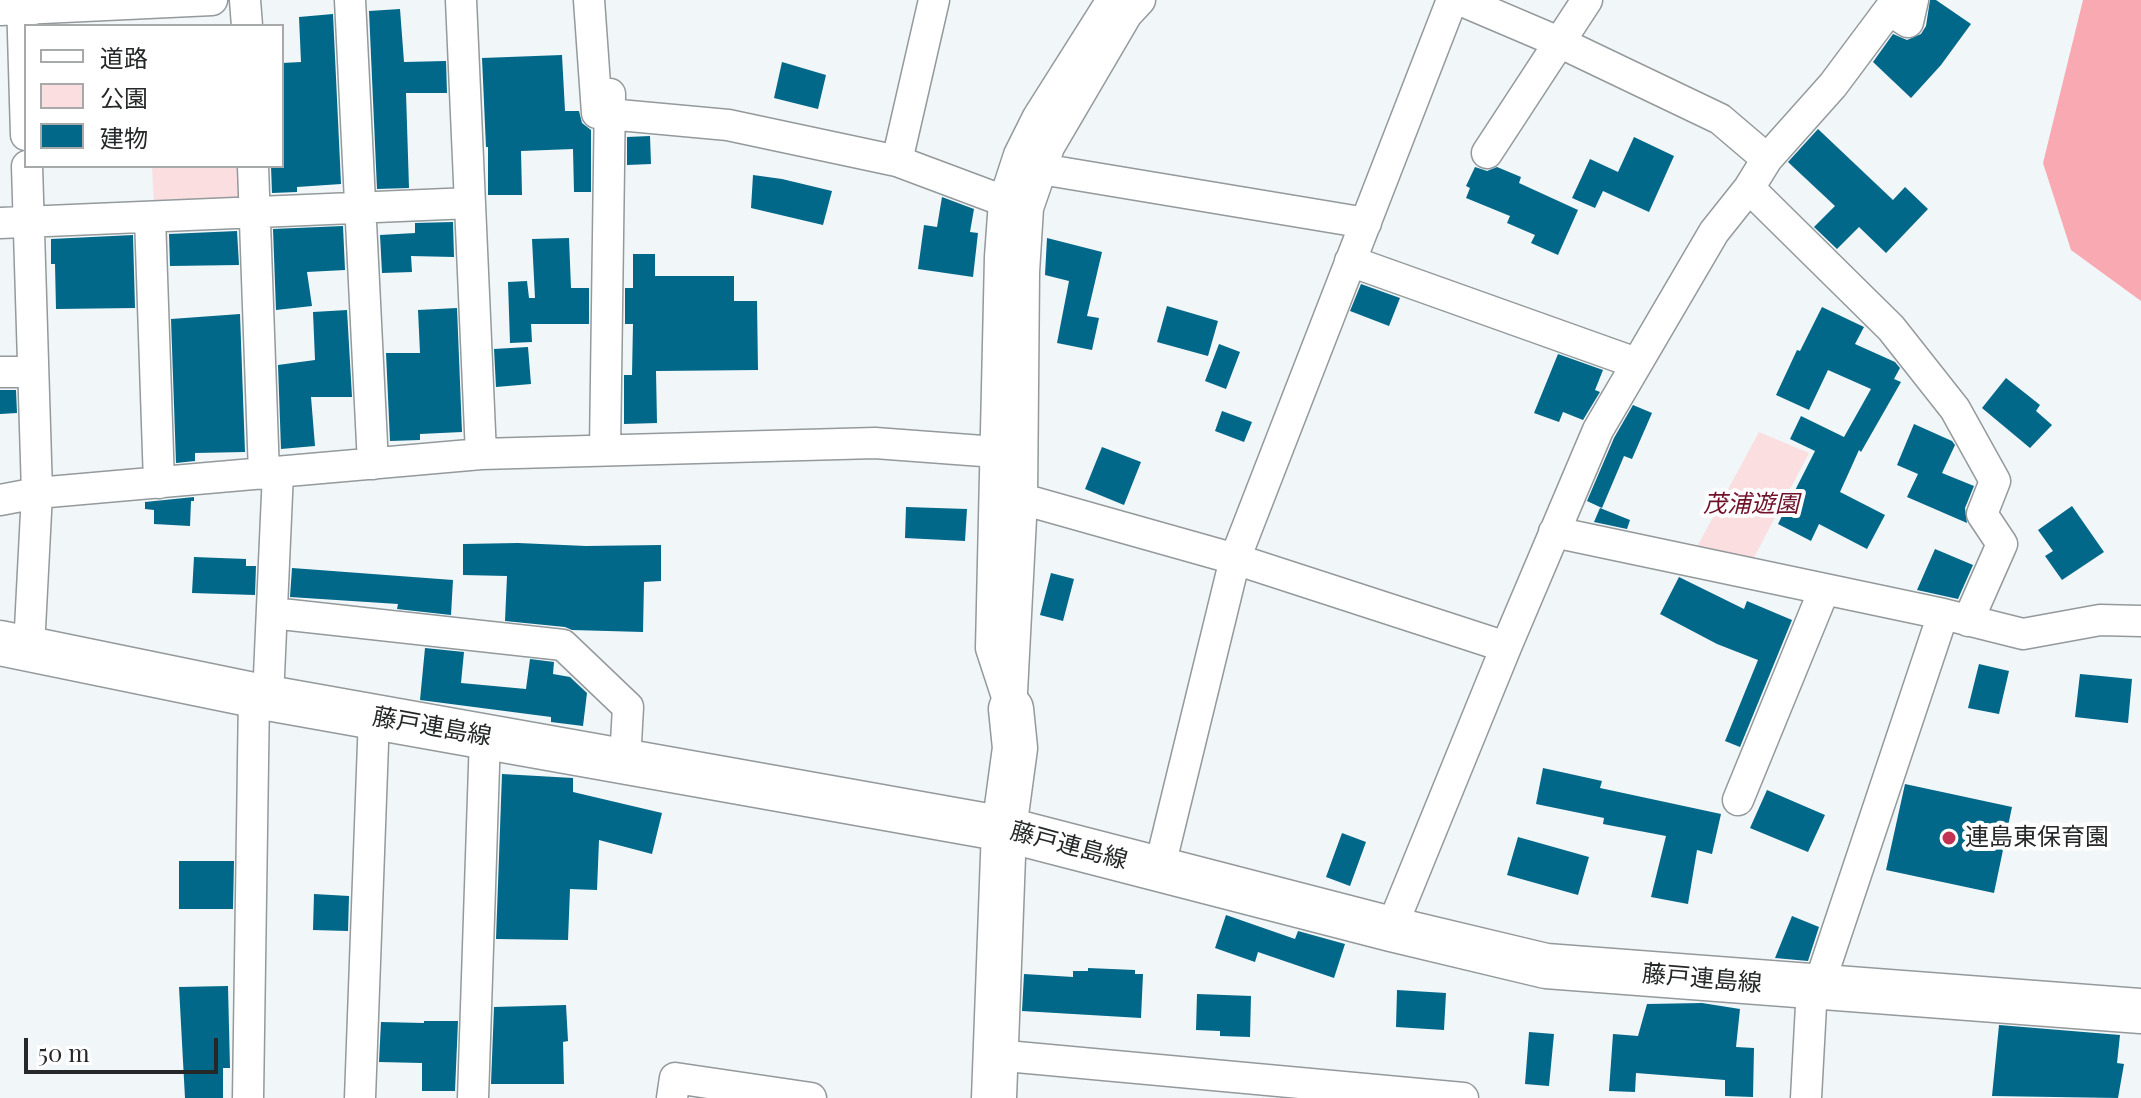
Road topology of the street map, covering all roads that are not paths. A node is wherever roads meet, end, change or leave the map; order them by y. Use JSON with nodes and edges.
{"nodes":[{"id":1,"x":212,"y":0,"type":"edge"},
{"id":2,"x":245,"y":0,"type":"edge"},
{"id":3,"x":350,"y":0,"type":"edge"},
{"id":4,"x":461,"y":0,"type":"edge"},
{"id":5,"x":589,"y":0,"type":"edge"},
{"id":6,"x":612,"y":0,"type":"edge"},
{"id":7,"x":934,"y":0,"type":"edge"},
{"id":8,"x":1112,"y":0,"type":"edge"},
{"id":9,"x":1140,"y":0,"type":"edge"},
{"id":10,"x":1452,"y":0,"type":"edge"},
{"id":11,"x":1460,"y":0,"type":"edge"},
{"id":12,"x":1587,"y":0,"type":"edge"},
{"id":13,"x":1913,"y":0,"type":"edge"},
{"id":14,"x":136,"y":2,"type":"edge"},
{"id":15,"x":15,"y":6,"type":"edge"},
{"id":16,"x":247,"y":24,"type":"edge"},
{"id":17,"x":1561,"y":43,"type":"junction"},
{"id":18,"x":24,"y":112,"type":"edge"},
{"id":19,"x":610,"y":113,"type":"junction"},
{"id":20,"x":1487,"y":153,"type":"dead end"},
{"id":21,"x":1767,"y":159,"type":"junction"},
{"id":22,"x":897,"y":161,"type":"junction"},
{"id":23,"x":27,"y":168,"type":"edge"},
{"id":24,"x":253,"y":168,"type":"edge"},
{"id":25,"x":1024,"y":181,"type":"junction"},
{"id":26,"x":1749,"y":188,"type":"junction"},
{"id":27,"x":470,"y":203,"type":"junction"},
{"id":28,"x":360,"y":208,"type":"junction"},
{"id":29,"x":255,"y":212,"type":"junction"},
{"id":30,"x":150,"y":217,"type":"junction"},
{"id":31,"x":14,"y":223,"type":"edge"},
{"id":32,"x":1366,"y":223,"type":"junction"},
{"id":33,"x":1350,"y":261,"type":"junction"},
{"id":34,"x":1636,"y":363,"type":"junction"},
{"id":35,"x":0,"y":372,"type":"edge"},
{"id":36,"x":33,"y":372,"type":"junction"},
{"id":37,"x":605,"y":450,"type":"junction"},
{"id":38,"x":481,"y":454,"type":"junction"},
{"id":39,"x":373,"y":464,"type":"junction"},
{"id":40,"x":271,"y":473,"type":"junction"},
{"id":41,"x":1009,"y":475,"type":"junction"},
{"id":42,"x":159,"y":483,"type":"junction"},
{"id":43,"x":37,"y":493,"type":"junction"},
{"id":44,"x":0,"y":500,"type":"edge"},
{"id":45,"x":1554,"y":532,"type":"junction"},
{"id":46,"x":1235,"y":559,"type":"junction"},
{"id":47,"x":1824,"y":590,"type":"junction"},
{"id":48,"x":272,"y":613,"type":"junction"},
{"id":49,"x":1956,"y":618,"type":"junction"},
{"id":50,"x":2141,"y":621,"type":"edge"},
{"id":51,"x":14,"y":646,"type":"edge"},
{"id":52,"x":1506,"y":647,"type":"junction"},
{"id":53,"x":261,"y":697,"type":"junction"},
{"id":54,"x":1011,"y":709,"type":"joint"},
{"id":55,"x":374,"y":716,"type":"junction"},
{"id":56,"x":485,"y":736,"type":"junction"},
{"id":57,"x":625,"y":761,"type":"junction"},
{"id":58,"x":1738,"y":800,"type":"dead end"},
{"id":59,"x":1004,"y":829,"type":"junction"},
{"id":60,"x":1159,"y":870,"type":"junction"},
{"id":61,"x":1391,"y":929,"type":"junction"},
{"id":62,"x":1815,"y":988,"type":"junction"},
{"id":63,"x":2141,"y":1011,"type":"edge"},
{"id":64,"x":995,"y":1055,"type":"junction"},
{"id":65,"x":248,"y":1098,"type":"edge"},
{"id":66,"x":360,"y":1098,"type":"edge"},
{"id":67,"x":473,"y":1098,"type":"edge"},
{"id":68,"x":672,"y":1098,"type":"edge"},
{"id":69,"x":811,"y":1098,"type":"edge"},
{"id":70,"x":994,"y":1098,"type":"edge"},
{"id":71,"x":1463,"y":1098,"type":"edge"},
{"id":72,"x":1806,"y":1098,"type":"edge"}],
"edges":[{"from":1,"to":14,"type":"street"},
{"from":2,"to":16,"type":"street"},
{"from":3,"to":28,"type":"street"},
{"from":4,"to":27,"type":"street"},
{"from":5,"to":19,"type":"street"},
{"from":6,"to":19,"type":"street"},
{"from":7,"to":22,"type":"street"},
{"from":8,"to":25,"type":"street"},
{"from":9,"to":25,"type":"street"},
{"from":10,"to":32,"type":"street"},
{"from":11,"to":17,"type":"street"},
{"from":12,"to":17,"type":"street"},
{"from":13,"to":21,"type":"street"},
{"from":14,"to":15,"type":"street"},
{"from":15,"to":18,"type":"street"},
{"from":17,"to":20,"type":"street"},
{"from":17,"to":21,"type":"street"},
{"from":19,"to":22,"type":"street"},
{"from":19,"to":37,"type":"street"},
{"from":21,"to":26,"type":"street"},
{"from":22,"to":25,"type":"street"},
{"from":23,"to":31,"type":"street"},
{"from":24,"to":29,"type":"street"},
{"from":25,"to":32,"type":"street"},
{"from":25,"to":41,"type":"street"},
{"from":26,"to":34,"type":"street"},
{"from":26,"to":49,"type":"street"},
{"from":27,"to":28,"type":"street"},
{"from":27,"to":38,"type":"street"},
{"from":28,"to":29,"type":"street"},
{"from":28,"to":39,"type":"street"},
{"from":29,"to":30,"type":"street"},
{"from":29,"to":40,"type":"street"},
{"from":30,"to":31,"type":"street"},
{"from":30,"to":42,"type":"street"},
{"from":31,"to":36,"type":"street"},
{"from":32,"to":33,"type":"street"},
{"from":33,"to":34,"type":"street"},
{"from":33,"to":46,"type":"street"},
{"from":34,"to":45,"type":"street"},
{"from":35,"to":36,"type":"street"},
{"from":36,"to":43,"type":"street"},
{"from":37,"to":38,"type":"street"},
{"from":37,"to":41,"type":"street"},
{"from":38,"to":39,"type":"street"},
{"from":39,"to":40,"type":"street"},
{"from":40,"to":42,"type":"street"},
{"from":40,"to":48,"type":"street"},
{"from":41,"to":46,"type":"street"},
{"from":41,"to":54,"type":"street"},
{"from":42,"to":43,"type":"street"},
{"from":43,"to":44,"type":"street"},
{"from":43,"to":51,"type":"street"},
{"from":45,"to":47,"type":"street"},
{"from":45,"to":52,"type":"street"},
{"from":46,"to":52,"type":"street"},
{"from":46,"to":60,"type":"street"},
{"from":47,"to":49,"type":"street"},
{"from":47,"to":58,"type":"street"},
{"from":48,"to":53,"type":"street"},
{"from":48,"to":57,"type":"street"},
{"from":49,"to":50,"type":"street"},
{"from":49,"to":62,"type":"street"},
{"from":51,"to":53,"type":"main road","name":"藤戸連島線"},
{"from":52,"to":61,"type":"street"},
{"from":53,"to":55,"type":"main road","name":"藤戸連島線"},
{"from":53,"to":65,"type":"street"},
{"from":54,"to":59,"type":"main road"},
{"from":55,"to":56,"type":"main road","name":"藤戸連島線"},
{"from":55,"to":66,"type":"street"},
{"from":56,"to":57,"type":"main road","name":"藤戸連島線"},
{"from":56,"to":67,"type":"street"},
{"from":57,"to":59,"type":"main road","name":"藤戸連島線"},
{"from":59,"to":60,"type":"main road","name":"藤戸連島線"},
{"from":59,"to":64,"type":"main road"},
{"from":60,"to":61,"type":"main road","name":"藤戸連島線"},
{"from":61,"to":62,"type":"main road","name":"藤戸連島線"},
{"from":62,"to":63,"type":"main road","name":"藤戸連島線"},
{"from":62,"to":72,"type":"street"},
{"from":64,"to":70,"type":"main road"},
{"from":64,"to":71,"type":"street"},
{"from":68,"to":69,"type":"street"}]}
